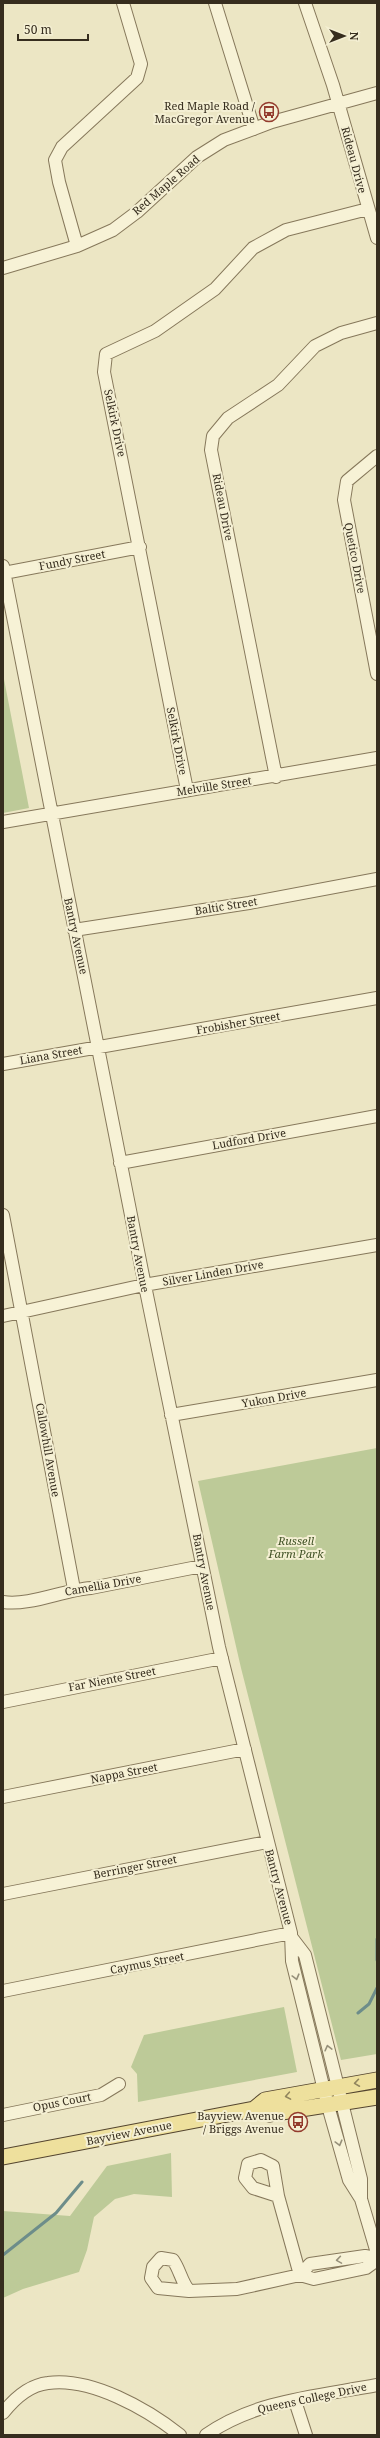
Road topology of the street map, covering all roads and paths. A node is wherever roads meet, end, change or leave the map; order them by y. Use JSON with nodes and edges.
{"nodes":[{"id":1,"x":123,"y":3,"type":"edge"},
{"id":2,"x":215,"y":3,"type":"edge"},
{"id":3,"x":305,"y":3,"type":"edge"},
{"id":4,"x":377,"y":94,"type":"edge"},
{"id":5,"x":339,"y":104,"type":"junction"},
{"id":6,"x":254,"y":128,"type":"junction"},
{"id":7,"x":368,"y":209,"type":"junction"},
{"id":8,"x":377,"y":238,"type":"edge"},
{"id":9,"x":77,"y":246,"type":"junction"},
{"id":10,"x":3,"y":268,"type":"edge"},
{"id":11,"x":377,"y":323,"type":"edge"},
{"id":12,"x":377,"y":456,"type":"edge"},
{"id":13,"x":140,"y":546,"type":"junction"},
{"id":14,"x":4,"y":570,"type":"edge"},
{"id":15,"x":377,"y":674,"type":"edge"},
{"id":16,"x":377,"y":758,"type":"edge"},
{"id":17,"x":276,"y":777,"type":"junction"},
{"id":18,"x":187,"y":790,"type":"junction"},
{"id":19,"x":51,"y":814,"type":"junction"},
{"id":20,"x":3,"y":822,"type":"edge"},
{"id":21,"x":377,"y":879,"type":"edge"},
{"id":22,"x":74,"y":930,"type":"junction"},
{"id":23,"x":377,"y":998,"type":"edge"},
{"id":24,"x":98,"y":1047,"type":"junction"},
{"id":25,"x":3,"y":1064,"type":"edge"},
{"id":26,"x":377,"y":1116,"type":"edge"},
{"id":27,"x":120,"y":1163,"type":"junction"},
{"id":28,"x":3,"y":1215,"type":"edge"},
{"id":29,"x":377,"y":1244,"type":"edge"},
{"id":30,"x":144,"y":1285,"type":"junction"},
{"id":31,"x":22,"y":1312,"type":"junction"},
{"id":32,"x":3,"y":1316,"type":"edge"},
{"id":33,"x":377,"y":1380,"type":"edge"},
{"id":34,"x":172,"y":1415,"type":"junction"},
{"id":35,"x":202,"y":1566,"type":"junction"},
{"id":36,"x":74,"y":1589,"type":"junction"},
{"id":37,"x":3,"y":1602,"type":"edge"},
{"id":38,"x":222,"y":1658,"type":"junction"},
{"id":39,"x":3,"y":1702,"type":"edge"},
{"id":40,"x":245,"y":1749,"type":"junction"},
{"id":41,"x":3,"y":1797,"type":"edge"},
{"id":42,"x":267,"y":1842,"type":"junction"},
{"id":43,"x":3,"y":1894,"type":"edge"},
{"id":44,"x":291,"y":1935,"type":"junction"},
{"id":45,"x":3,"y":1991,"type":"edge"},
{"id":46,"x":377,"y":2080,"type":"edge"},
{"id":47,"x":119,"y":2084,"type":"dead end"},
{"id":48,"x":331,"y":2087,"type":"junction"},
{"id":49,"x":377,"y":2098,"type":"edge"},
{"id":50,"x":335,"y":2105,"type":"junction"},
{"id":51,"x":254,"y":2109,"type":"junction"},
{"id":52,"x":3,"y":2115,"type":"edge"},
{"id":53,"x":3,"y":2157,"type":"edge"},
{"id":54,"x":278,"y":2196,"type":"dead end"},
{"id":55,"x":377,"y":2253,"type":"edge"},
{"id":56,"x":377,"y":2259,"type":"edge"},
{"id":57,"x":300,"y":2275,"type":"junction"},
{"id":58,"x":189,"y":2291,"type":"dead end"},
{"id":59,"x":377,"y":2385,"type":"edge"},
{"id":60,"x":296,"y":2401,"type":"junction"},
{"id":61,"x":3,"y":2413,"type":"edge"},
{"id":62,"x":180,"y":2435,"type":"edge"},
{"id":63,"x":206,"y":2435,"type":"edge"},
{"id":64,"x":306,"y":2435,"type":"edge"}],
"edges":[{"from":1,"to":9,"type":"street"},
{"from":2,"to":6,"type":"street"},
{"from":3,"to":5,"type":"street","name":"Rideau Drive"},
{"from":4,"to":5,"type":"street","name":"Red Maple Road"},
{"from":5,"to":6,"type":"street","name":"Red Maple Road"},
{"from":5,"to":7,"type":"street","name":"Rideau Drive"},
{"from":6,"to":9,"type":"street","name":"Red Maple Road"},
{"from":7,"to":8,"type":"street","name":"Rideau Drive"},
{"from":7,"to":13,"type":"street","name":"Selkirk Drive"},
{"from":9,"to":10,"type":"street","name":"Red Maple Road"},
{"from":11,"to":17,"type":"street","name":"Rideau Drive"},
{"from":12,"to":15,"type":"street","name":"Quetico Drive"},
{"from":13,"to":14,"type":"street","name":"Fundy Street"},
{"from":13,"to":18,"type":"street","name":"Selkirk Drive"},
{"from":14,"to":19,"type":"street","name":"Bantry Avenue"},
{"from":16,"to":17,"type":"street","name":"Melville Street"},
{"from":17,"to":18,"type":"street","name":"Melville Street"},
{"from":18,"to":19,"type":"street","name":"Melville Street"},
{"from":19,"to":20,"type":"street","name":"Melville Street"},
{"from":19,"to":22,"type":"street","name":"Bantry Avenue"},
{"from":21,"to":22,"type":"street","name":"Baltic Street"},
{"from":22,"to":24,"type":"street","name":"Bantry Avenue"},
{"from":23,"to":24,"type":"street","name":"Frobisher Street"},
{"from":24,"to":25,"type":"street","name":"Liana Street"},
{"from":24,"to":27,"type":"street","name":"Bantry Avenue"},
{"from":26,"to":27,"type":"street","name":"Ludford Drive"},
{"from":27,"to":30,"type":"street","name":"Bantry Avenue"},
{"from":28,"to":31,"type":"street","name":"Callowhill Avenue"},
{"from":29,"to":30,"type":"street","name":"Silver Linden Drive"},
{"from":30,"to":31,"type":"street","name":"Silver Linden Drive"},
{"from":30,"to":34,"type":"street","name":"Bantry Avenue"},
{"from":31,"to":32,"type":"street","name":"Silver Linden Drive"},
{"from":31,"to":36,"type":"street","name":"Callowhill Avenue"},
{"from":33,"to":34,"type":"street","name":"Yukon Drive"},
{"from":34,"to":35,"type":"street","name":"Bantry Avenue"},
{"from":35,"to":36,"type":"street","name":"Camellia Drive"},
{"from":35,"to":38,"type":"street","name":"Bantry Avenue"},
{"from":36,"to":37,"type":"street","name":"Camellia Drive"},
{"from":38,"to":39,"type":"street","name":"Far Niente Street"},
{"from":38,"to":40,"type":"street","name":"Bantry Avenue"},
{"from":40,"to":41,"type":"street","name":"Nappa Street"},
{"from":40,"to":42,"type":"street","name":"Bantry Avenue"},
{"from":42,"to":43,"type":"street","name":"Berringer Street"},
{"from":42,"to":44,"type":"street","name":"Bantry Avenue"},
{"from":44,"to":45,"type":"street","name":"Caymus Street"},
{"from":44,"to":48,"type":"street","name":"Bantry Avenue"},
{"from":46,"to":48,"type":"main road","name":"Bayview Avenue","one_way":true},
{"from":47,"to":52,"type":"street","name":"Opus Court"},
{"from":48,"to":50,"type":"street","name":"Bantry Avenue"},
{"from":48,"to":51,"type":"main road","name":"Bayview Avenue","one_way":true},
{"from":49,"to":50,"type":"main road","name":"Bayview Avenue"},
{"from":50,"to":51,"type":"main road","name":"Bayview Avenue"},
{"from":50,"to":55,"type":"street","name":"Bantry Avenue"},
{"from":51,"to":53,"type":"main road","name":"Bayview Avenue"},
{"from":54,"to":57,"type":"street"},
{"from":56,"to":57,"type":"street"},
{"from":57,"to":58,"type":"street"},
{"from":59,"to":60,"type":"street","name":"Queens College Drive"},
{"from":60,"to":63,"type":"street","name":"Queens College Drive"},
{"from":60,"to":64,"type":"street"},
{"from":61,"to":62,"type":"street"}]}
